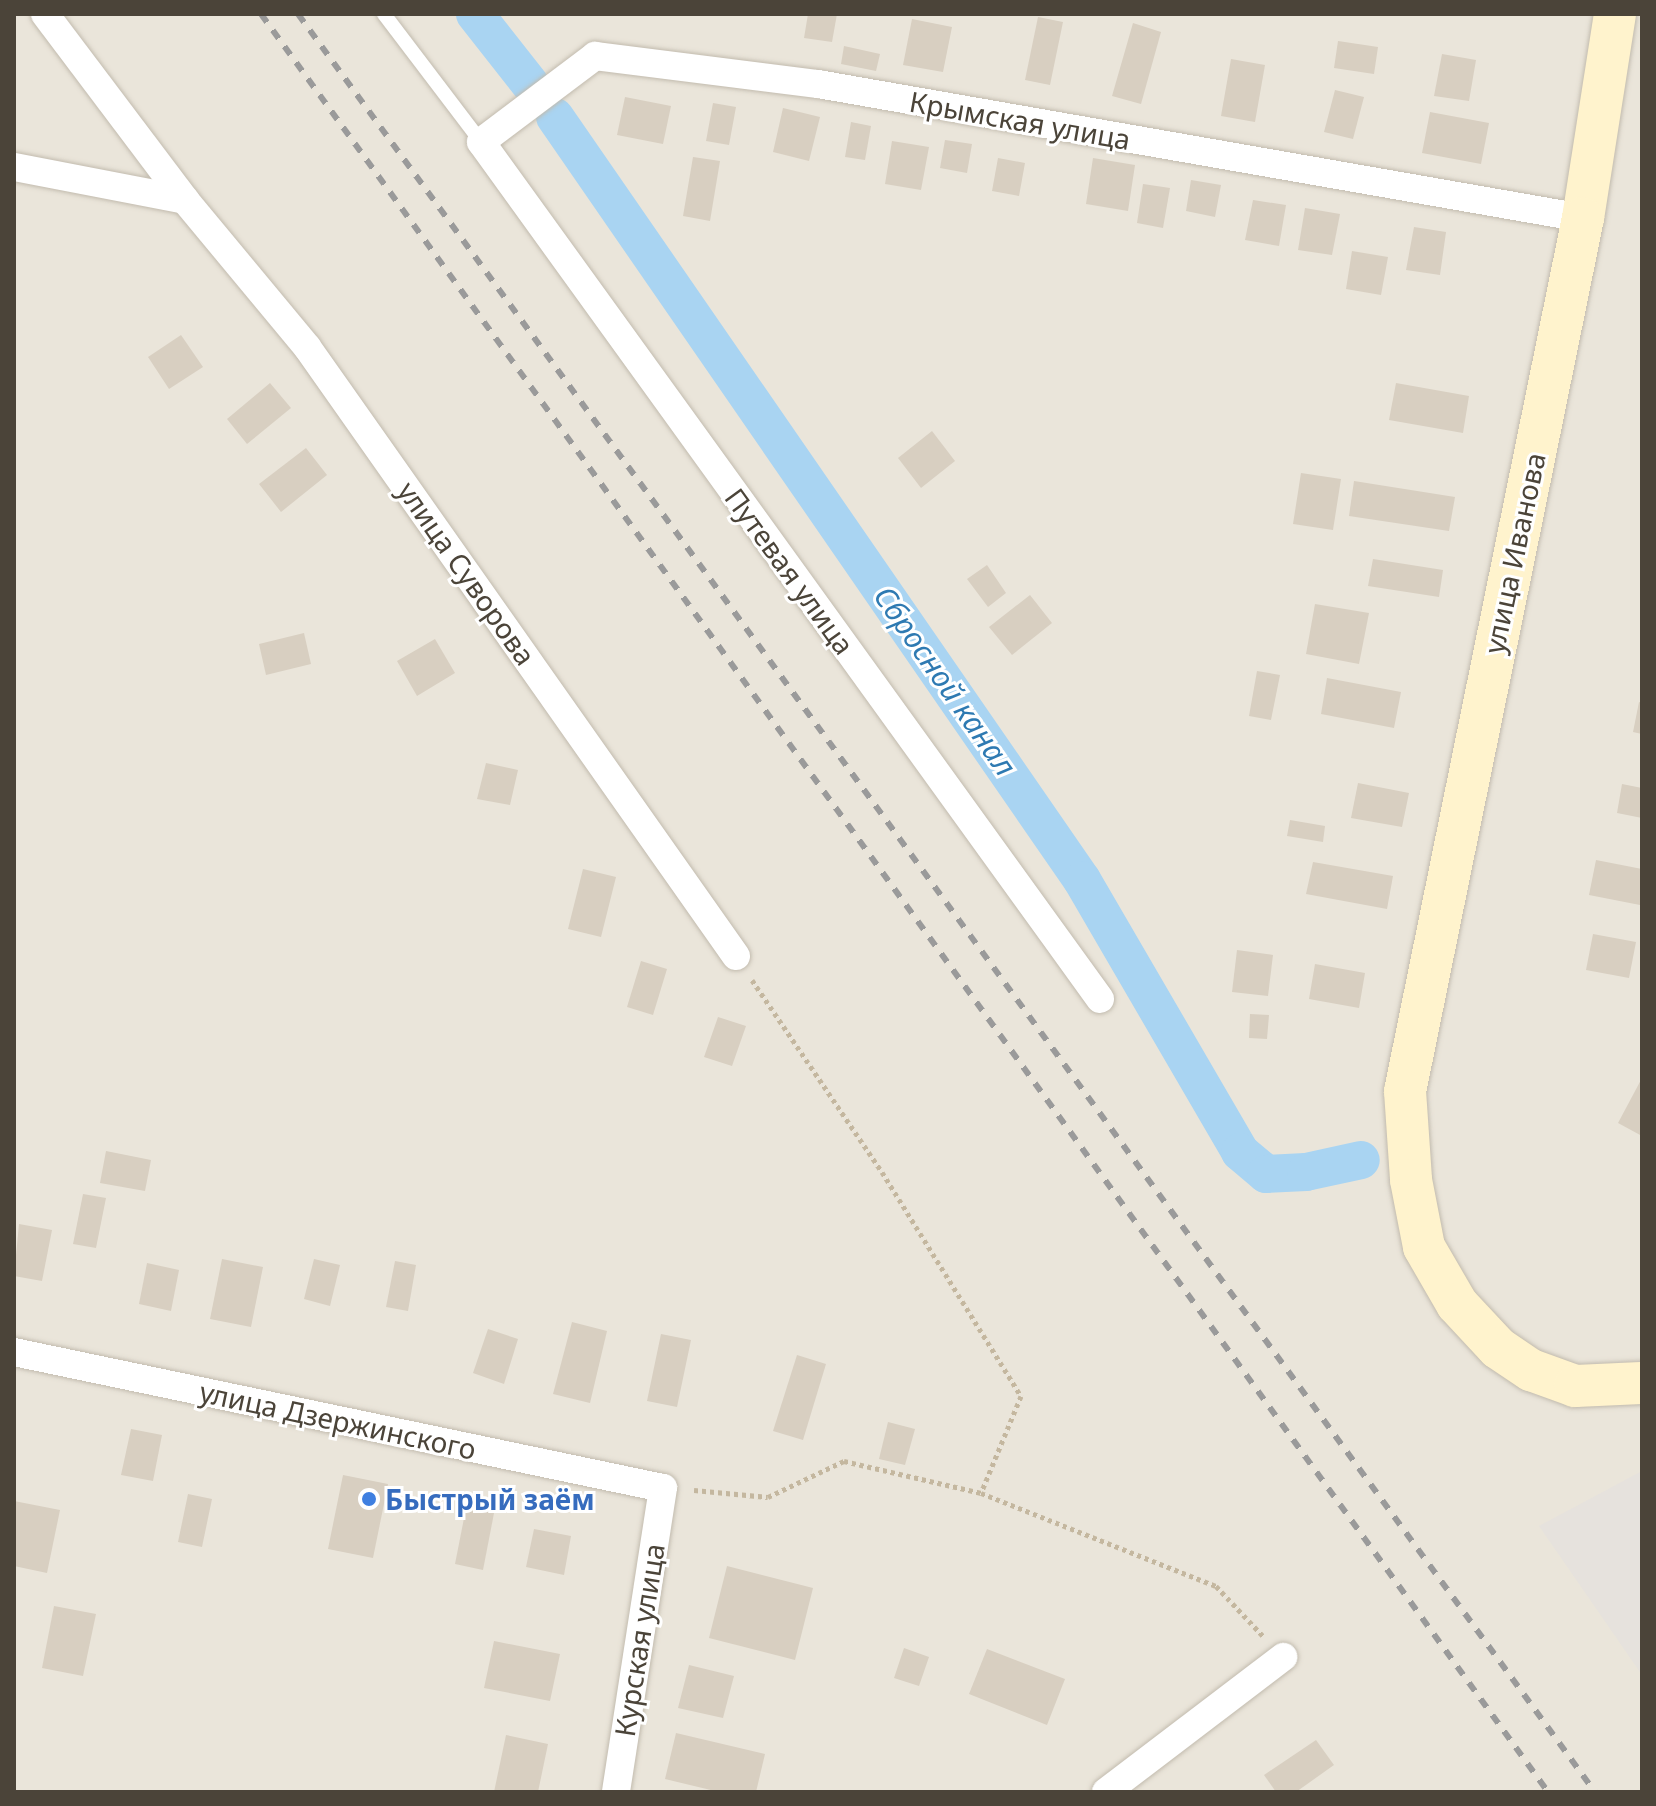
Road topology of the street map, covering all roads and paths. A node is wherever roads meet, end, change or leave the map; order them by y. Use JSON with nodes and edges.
{"nodes":[{"id":1,"x":45,"y":14,"type":"edge"},
{"id":2,"x":384,"y":14,"type":"edge"},
{"id":3,"x":1615,"y":14,"type":"edge"},
{"id":4,"x":481,"y":142,"type":"junction"},
{"id":5,"x":14,"y":167,"type":"edge"},
{"id":6,"x":185,"y":200,"type":"junction"},
{"id":7,"x":1583,"y":218,"type":"junction"},
{"id":8,"x":736,"y":956,"type":"joint"},
{"id":9,"x":1100,"y":999,"type":"dead end"},
{"id":10,"x":14,"y":1352,"type":"edge"},
{"id":11,"x":1642,"y":1383,"type":"edge"},
{"id":12,"x":663,"y":1488,"type":"junction"},
{"id":13,"x":981,"y":1493,"type":"junction"},
{"id":14,"x":1283,"y":1657,"type":"joint"},
{"id":15,"x":616,"y":1792,"type":"edge"},
{"id":16,"x":1106,"y":1792,"type":"edge"}],
"edges":[{"from":1,"to":6,"type":"street","name":"улица Суворова"},
{"from":2,"to":4,"type":"lane"},
{"from":3,"to":7,"type":"street","name":"улица Иванова"},
{"from":4,"to":7,"type":"street","name":"Крымская улица"},
{"from":4,"to":9,"type":"street","name":"Путевая улица"},
{"from":5,"to":6,"type":"street"},
{"from":6,"to":8,"type":"street","name":"улица Суворова"},
{"from":7,"to":11,"type":"street","name":"улица Иванова"},
{"from":8,"to":13,"type":"path"},
{"from":10,"to":12,"type":"street","name":"улица Дзержинского"},
{"from":12,"to":13,"type":"path"},
{"from":12,"to":15,"type":"street","name":"Курская улица"},
{"from":13,"to":14,"type":"path"},
{"from":14,"to":16,"type":"street"}]}
